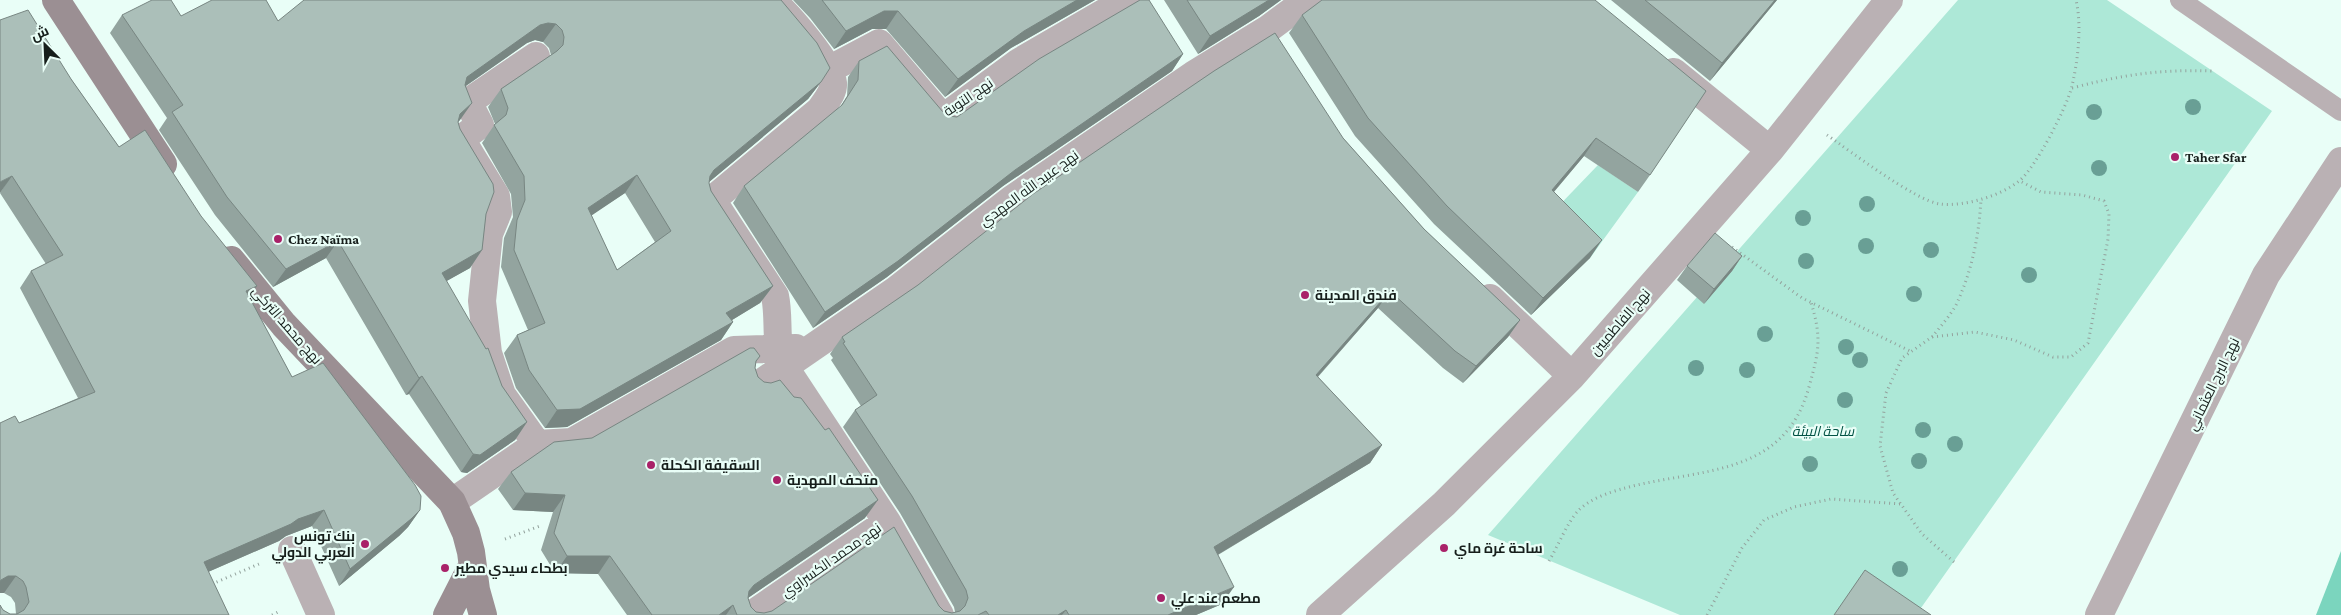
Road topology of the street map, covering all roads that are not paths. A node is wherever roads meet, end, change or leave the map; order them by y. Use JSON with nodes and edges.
{"nodes":[{"id":1,"x":56,"y":0,"type":"edge"},
{"id":2,"x":772,"y":0,"type":"edge"},
{"id":3,"x":1307,"y":0,"type":"edge"},
{"id":4,"x":1889,"y":0,"type":"edge"},
{"id":5,"x":2180,"y":0,"type":"edge"},
{"id":6,"x":1141,"y":3,"type":"edge"},
{"id":7,"x":1268,"y":29,"type":"junction"},
{"id":8,"x":1177,"y":50,"type":"edge"},
{"id":9,"x":1284,"y":54,"type":"edge"},
{"id":10,"x":536,"y":56,"type":"dead end"},
{"id":11,"x":1655,"y":56,"type":"edge"},
{"id":12,"x":830,"y":69,"type":"junction"},
{"id":13,"x":1193,"y":75,"type":"junction"},
{"id":14,"x":2341,"y":111,"type":"edge"},
{"id":15,"x":1770,"y":150,"type":"junction"},
{"id":16,"x":2341,"y":161,"type":"edge"},
{"id":17,"x":175,"y":182,"type":"edge"},
{"id":18,"x":214,"y":238,"type":"edge"},
{"id":19,"x":1472,"y":282,"type":"edge"},
{"id":20,"x":781,"y":357,"type":"junction"},
{"id":21,"x":1572,"y":376,"type":"junction"},
{"id":22,"x":758,"y":385,"type":"edge"},
{"id":23,"x":537,"y":444,"type":"junction"},
{"id":24,"x":452,"y":502,"type":"junction"},
{"id":25,"x":887,"y":522,"type":"junction"},
{"id":26,"x":292,"y":550,"type":"road end"},
{"id":27,"x":472,"y":566,"type":"junction"},
{"id":28,"x":321,"y":615,"type":"edge"},
{"id":29,"x":447,"y":615,"type":"edge"},
{"id":30,"x":484,"y":615,"type":"edge"},
{"id":31,"x":751,"y":615,"type":"edge"},
{"id":32,"x":940,"y":615,"type":"edge"},
{"id":33,"x":1320,"y":615,"type":"edge"},
{"id":34,"x":2099,"y":615,"type":"edge"}],
"edges":[{"from":1,"to":17,"type":"street"},
{"from":2,"to":12,"type":"street"},
{"from":3,"to":7,"type":"street","name":"نهج عبيد الله المهدي"},
{"from":4,"to":15,"type":"street","name":"نهج الفاطميين"},
{"from":5,"to":14,"type":"lane"},
{"from":6,"to":12,"type":"street","name":"نهج التوبة"},
{"from":7,"to":9,"type":"street"},
{"from":7,"to":13,"type":"street","name":"نهج عبيد الله المهدي"},
{"from":8,"to":13,"type":"street"},
{"from":10,"to":23,"type":"street"},
{"from":11,"to":15,"type":"street"},
{"from":12,"to":20,"type":"street"},
{"from":13,"to":20,"type":"street","name":"نهج عبيد الله المهدي"},
{"from":15,"to":21,"type":"street","name":"نهج الفاطميين"},
{"from":16,"to":34,"type":"street","name":"نهج البرج العثماني"},
{"from":18,"to":24,"type":"street","name":"نهج محمد التركي"},
{"from":19,"to":21,"type":"street"},
{"from":20,"to":22,"type":"street"},
{"from":20,"to":23,"type":"street"},
{"from":20,"to":25,"type":"street"},
{"from":21,"to":33,"type":"street","name":"نهج الفاطميين"},
{"from":23,"to":24,"type":"street"},
{"from":24,"to":27,"type":"street","name":"نهج محمد التركي"},
{"from":25,"to":31,"type":"street","name":"نهج محمد الكسراوي"},
{"from":25,"to":32,"type":"street"},
{"from":26,"to":28,"type":"street"},
{"from":27,"to":29,"type":"street"},
{"from":27,"to":30,"type":"street","name":"نهج محمد التركي"}]}
